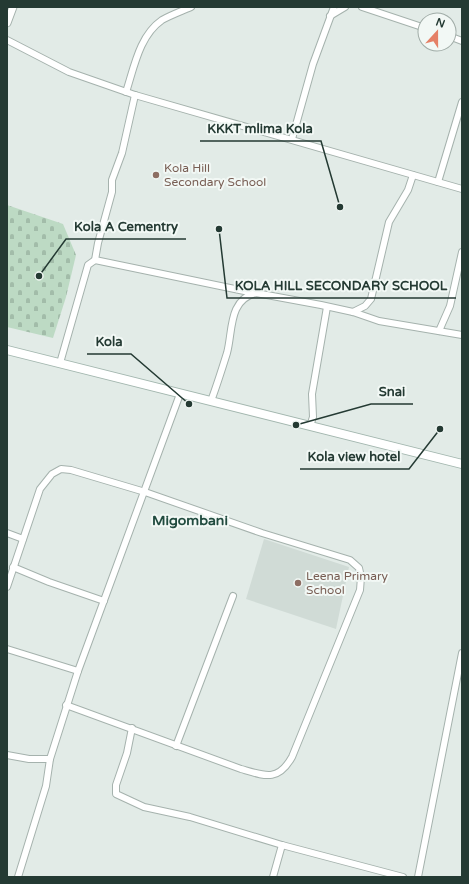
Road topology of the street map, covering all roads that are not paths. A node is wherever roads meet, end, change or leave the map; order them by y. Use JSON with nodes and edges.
{"nodes":[{"id":1,"x":13,"y":7,"type":"edge"},
{"id":2,"x":191,"y":7,"type":"edge"},
{"id":3,"x":334,"y":7,"type":"edge"},
{"id":4,"x":345,"y":7,"type":"edge"},
{"id":5,"x":362,"y":7,"type":"edge"},
{"id":6,"x":330,"y":16,"type":"junction"},
{"id":7,"x":7,"y":23,"type":"edge"},
{"id":8,"x":417,"y":25,"type":"edge"},
{"id":9,"x":7,"y":40,"type":"edge"},
{"id":10,"x":126,"y":92,"type":"junction"},
{"id":11,"x":135,"y":95,"type":"junction"},
{"id":12,"x":462,"y":102,"type":"edge"},
{"id":13,"x":292,"y":139,"type":"junction"},
{"id":14,"x":413,"y":176,"type":"junction"},
{"id":15,"x":438,"y":182,"type":"junction"},
{"id":16,"x":462,"y":189,"type":"edge"},
{"id":17,"x":462,"y":252,"type":"edge"},
{"id":18,"x":95,"y":260,"type":"junction"},
{"id":19,"x":256,"y":293,"type":"junction"},
{"id":20,"x":327,"y":307,"type":"junction"},
{"id":21,"x":353,"y":312,"type":"junction"},
{"id":22,"x":439,"y":331,"type":"junction"},
{"id":23,"x":462,"y":335,"type":"edge"},
{"id":24,"x":7,"y":350,"type":"edge"},
{"id":25,"x":60,"y":363,"type":"junction"},
{"id":26,"x":180,"y":394,"type":"junction"},
{"id":27,"x":211,"y":401,"type":"junction"},
{"id":28,"x":310,"y":426,"type":"junction"},
{"id":29,"x":462,"y":464,"type":"edge"},
{"id":30,"x":144,"y":492,"type":"junction"},
{"id":31,"x":7,"y":533,"type":"edge"},
{"id":32,"x":23,"y":539,"type":"junction"},
{"id":33,"x":14,"y":567,"type":"junction"},
{"id":34,"x":7,"y":587,"type":"edge"},
{"id":35,"x":233,"y":596,"type":"dead end"},
{"id":36,"x":104,"y":601,"type":"junction"},
{"id":37,"x":7,"y":649,"type":"edge"},
{"id":38,"x":462,"y":653,"type":"edge"},
{"id":39,"x":78,"y":671,"type":"junction"},
{"id":40,"x":66,"y":705,"type":"junction"},
{"id":41,"x":132,"y":728,"type":"junction"},
{"id":42,"x":176,"y":746,"type":"junction"},
{"id":43,"x":7,"y":755,"type":"edge"},
{"id":44,"x":50,"y":759,"type":"junction"},
{"id":45,"x":282,"y":845,"type":"junction"},
{"id":46,"x":18,"y":877,"type":"edge"},
{"id":47,"x":273,"y":877,"type":"edge"},
{"id":48,"x":403,"y":877,"type":"edge"},
{"id":49,"x":418,"y":877,"type":"edge"}],
"edges":[{"from":1,"to":7,"type":"street"},
{"from":2,"to":10,"type":"street"},
{"from":3,"to":6,"type":"street"},
{"from":4,"to":6,"type":"street"},
{"from":5,"to":8,"type":"street"},
{"from":6,"to":13,"type":"street"},
{"from":9,"to":10,"type":"street"},
{"from":10,"to":11,"type":"street"},
{"from":11,"to":13,"type":"street"},
{"from":11,"to":18,"type":"street"},
{"from":12,"to":15,"type":"street"},
{"from":13,"to":14,"type":"street"},
{"from":14,"to":15,"type":"street"},
{"from":14,"to":21,"type":"street"},
{"from":15,"to":16,"type":"street"},
{"from":17,"to":22,"type":"street"},
{"from":18,"to":19,"type":"street"},
{"from":18,"to":25,"type":"street"},
{"from":19,"to":20,"type":"street"},
{"from":19,"to":27,"type":"street"},
{"from":20,"to":21,"type":"street"},
{"from":20,"to":28,"type":"street"},
{"from":21,"to":22,"type":"street"},
{"from":22,"to":23,"type":"street"},
{"from":24,"to":25,"type":"main road"},
{"from":25,"to":26,"type":"main road"},
{"from":26,"to":27,"type":"main road"},
{"from":26,"to":30,"type":"street"},
{"from":27,"to":28,"type":"main road"},
{"from":28,"to":29,"type":"main road"},
{"from":30,"to":32,"type":"street"},
{"from":30,"to":36,"type":"street"},
{"from":30,"to":42,"type":"street"},
{"from":31,"to":32,"type":"street"},
{"from":32,"to":33,"type":"street"},
{"from":33,"to":34,"type":"street"},
{"from":33,"to":36,"type":"street"},
{"from":35,"to":42,"type":"street"},
{"from":36,"to":39,"type":"street"},
{"from":37,"to":39,"type":"street"},
{"from":38,"to":49,"type":"street"},
{"from":39,"to":40,"type":"street"},
{"from":40,"to":41,"type":"street"},
{"from":40,"to":44,"type":"street"},
{"from":41,"to":42,"type":"street"},
{"from":41,"to":45,"type":"street"},
{"from":43,"to":44,"type":"street"},
{"from":44,"to":46,"type":"street"},
{"from":45,"to":47,"type":"street"},
{"from":45,"to":48,"type":"street"}]}
